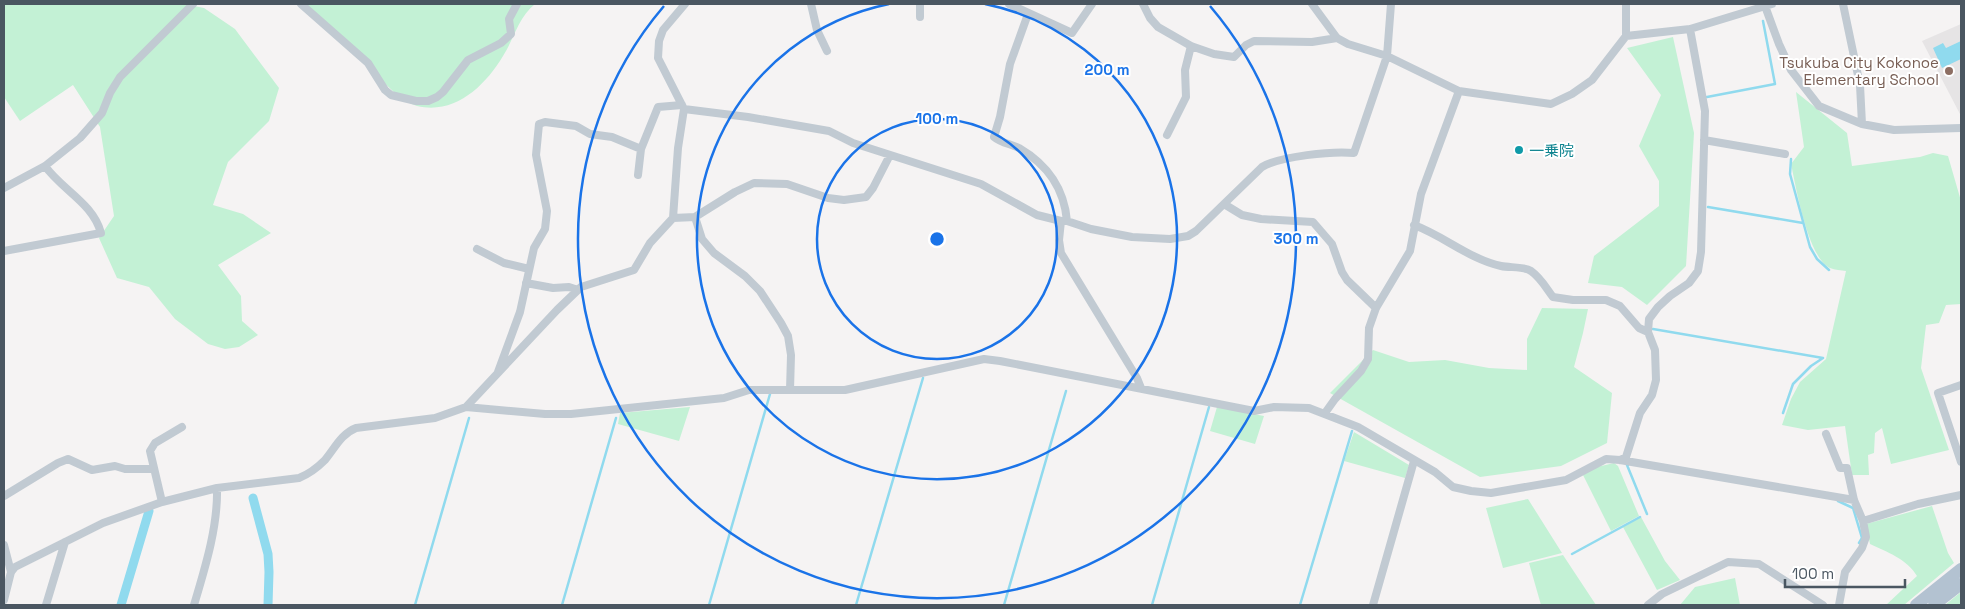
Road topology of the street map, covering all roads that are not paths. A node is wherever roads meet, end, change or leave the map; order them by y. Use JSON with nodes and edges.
{"nodes":[{"id":1,"x":193,"y":4,"type":"edge"},
{"id":2,"x":301,"y":4,"type":"edge"},
{"id":3,"x":517,"y":4,"type":"edge"},
{"id":4,"x":811,"y":4,"type":"edge"},
{"id":5,"x":920,"y":4,"type":"edge"},
{"id":6,"x":1009,"y":4,"type":"edge"},
{"id":7,"x":1092,"y":4,"type":"edge"},
{"id":8,"x":1143,"y":4,"type":"edge"},
{"id":9,"x":1312,"y":4,"type":"edge"},
{"id":10,"x":1391,"y":4,"type":"edge"},
{"id":11,"x":1626,"y":4,"type":"edge"},
{"id":12,"x":1844,"y":4,"type":"edge"},
{"id":13,"x":682,"y":5,"type":"edge"},
{"id":14,"x":1768,"y":5,"type":"edge"},
{"id":15,"x":1028,"y":14,"type":"junction"},
{"id":16,"x":920,"y":17,"type":"dead end"},
{"id":17,"x":1690,"y":30,"type":"junction"},
{"id":18,"x":1626,"y":36,"type":"junction"},
{"id":19,"x":1337,"y":38,"type":"junction"},
{"id":20,"x":1191,"y":46,"type":"junction"},
{"id":21,"x":827,"y":51,"type":"dead end"},
{"id":22,"x":1388,"y":56,"type":"junction"},
{"id":23,"x":1459,"y":91,"type":"junction"},
{"id":24,"x":683,"y":107,"type":"junction"},
{"id":25,"x":1862,"y":124,"type":"junction"},
{"id":26,"x":1961,"y":128,"type":"edge"},
{"id":27,"x":1166,"y":135,"type":"dead end"},
{"id":28,"x":1704,"y":140,"type":"junction"},
{"id":29,"x":642,"y":149,"type":"junction"},
{"id":30,"x":1785,"y":154,"type":"dead end"},
{"id":31,"x":890,"y":155,"type":"junction"},
{"id":32,"x":45,"y":166,"type":"junction"},
{"id":33,"x":638,"y":175,"type":"dead end"},
{"id":34,"x":4,"y":188,"type":"edge"},
{"id":35,"x":1224,"y":204,"type":"junction"},
{"id":36,"x":696,"y":217,"type":"junction"},
{"id":37,"x":673,"y":218,"type":"junction"},
{"id":38,"x":1064,"y":221,"type":"junction"},
{"id":39,"x":1414,"y":225,"type":"junction"},
{"id":40,"x":477,"y":249,"type":"dead end"},
{"id":41,"x":4,"y":251,"type":"edge"},
{"id":42,"x":529,"y":269,"type":"junction"},
{"id":43,"x":526,"y":283,"type":"junction"},
{"id":44,"x":578,"y":290,"type":"junction"},
{"id":45,"x":1376,"y":308,"type":"junction"},
{"id":46,"x":1648,"y":332,"type":"junction"},
{"id":47,"x":496,"y":376,"type":"junction"},
{"id":48,"x":1961,"y":384,"type":"edge"},
{"id":49,"x":1141,"y":388,"type":"junction"},
{"id":50,"x":790,"y":390,"type":"junction"},
{"id":51,"x":466,"y":407,"type":"junction"},
{"id":52,"x":1325,"y":413,"type":"junction"},
{"id":53,"x":182,"y":427,"type":"dead end"},
{"id":54,"x":1826,"y":434,"type":"dead end"},
{"id":55,"x":1620,"y":460,"type":"junction"},
{"id":56,"x":1414,"y":461,"type":"junction"},
{"id":57,"x":1961,"y":462,"type":"edge"},
{"id":58,"x":154,"y":469,"type":"junction"},
{"id":59,"x":217,"y":488,"type":"junction"},
{"id":60,"x":1961,"y":495,"type":"edge"},
{"id":61,"x":4,"y":496,"type":"edge"},
{"id":62,"x":1854,"y":500,"type":"junction"},
{"id":63,"x":162,"y":502,"type":"junction"},
{"id":64,"x":1863,"y":521,"type":"junction"},
{"id":65,"x":64,"y":542,"type":"junction"},
{"id":66,"x":4,"y":545,"type":"edge"},
{"id":67,"x":1961,"y":569,"type":"edge"},
{"id":68,"x":11,"y":572,"type":"junction"},
{"id":69,"x":1961,"y":584,"type":"edge"},
{"id":70,"x":4,"y":600,"type":"edge"},
{"id":71,"x":46,"y":605,"type":"edge"},
{"id":72,"x":194,"y":605,"type":"edge"},
{"id":73,"x":1373,"y":605,"type":"edge"},
{"id":74,"x":1648,"y":605,"type":"edge"},
{"id":75,"x":1823,"y":605,"type":"edge"},
{"id":76,"x":1839,"y":605,"type":"edge"},
{"id":77,"x":1916,"y":605,"type":"edge"},
{"id":78,"x":1934,"y":605,"type":"edge"}],
"edges":[{"from":1,"to":32,"type":"street"},
{"from":2,"to":3,"type":"street"},
{"from":4,"to":21,"type":"street"},
{"from":5,"to":16,"type":"street"},
{"from":6,"to":15,"type":"street"},
{"from":7,"to":15,"type":"street"},
{"from":8,"to":20,"type":"street"},
{"from":9,"to":19,"type":"street"},
{"from":10,"to":22,"type":"street"},
{"from":11,"to":18,"type":"street"},
{"from":12,"to":25,"type":"street"},
{"from":13,"to":24,"type":"street"},
{"from":14,"to":17,"type":"street"},
{"from":14,"to":25,"type":"street"},
{"from":15,"to":38,"type":"street"},
{"from":17,"to":18,"type":"street"},
{"from":17,"to":28,"type":"street"},
{"from":18,"to":23,"type":"street"},
{"from":19,"to":20,"type":"street"},
{"from":19,"to":22,"type":"street"},
{"from":20,"to":27,"type":"street"},
{"from":22,"to":23,"type":"street"},
{"from":22,"to":35,"type":"street"},
{"from":23,"to":39,"type":"street"},
{"from":24,"to":29,"type":"street"},
{"from":24,"to":31,"type":"street"},
{"from":24,"to":37,"type":"street"},
{"from":25,"to":26,"type":"street"},
{"from":28,"to":30,"type":"street"},
{"from":28,"to":46,"type":"street"},
{"from":29,"to":33,"type":"street"},
{"from":29,"to":42,"type":"street"},
{"from":31,"to":36,"type":"street"},
{"from":31,"to":38,"type":"street"},
{"from":32,"to":34,"type":"street"},
{"from":32,"to":41,"type":"street"},
{"from":35,"to":38,"type":"street"},
{"from":35,"to":45,"type":"street"},
{"from":36,"to":37,"type":"street"},
{"from":36,"to":50,"type":"street"},
{"from":37,"to":44,"type":"street"},
{"from":38,"to":49,"type":"street"},
{"from":39,"to":45,"type":"street"},
{"from":39,"to":46,"type":"street"},
{"from":40,"to":42,"type":"street"},
{"from":42,"to":43,"type":"street"},
{"from":43,"to":44,"type":"street"},
{"from":43,"to":47,"type":"street"},
{"from":44,"to":47,"type":"street"},
{"from":45,"to":52,"type":"street"},
{"from":46,"to":55,"type":"street"},
{"from":47,"to":51,"type":"street"},
{"from":48,"to":57,"type":"street"},
{"from":49,"to":50,"type":"street"},
{"from":49,"to":52,"type":"street"},
{"from":50,"to":51,"type":"street"},
{"from":51,"to":59,"type":"street"},
{"from":52,"to":56,"type":"street"},
{"from":53,"to":58,"type":"street"},
{"from":54,"to":62,"type":"street"},
{"from":55,"to":56,"type":"street"},
{"from":55,"to":62,"type":"street"},
{"from":56,"to":73,"type":"street"},
{"from":58,"to":61,"type":"street"},
{"from":58,"to":63,"type":"street"},
{"from":59,"to":63,"type":"street"},
{"from":59,"to":72,"type":"street"},
{"from":60,"to":64,"type":"street"},
{"from":62,"to":64,"type":"street"},
{"from":63,"to":65,"type":"street"},
{"from":64,"to":76,"type":"street"},
{"from":65,"to":68,"type":"street"},
{"from":65,"to":71,"type":"street"},
{"from":66,"to":68,"type":"street"},
{"from":67,"to":77,"type":"main road"},
{"from":68,"to":70,"type":"street"},
{"from":69,"to":78,"type":"main road"},
{"from":74,"to":75,"type":"street"}]}
